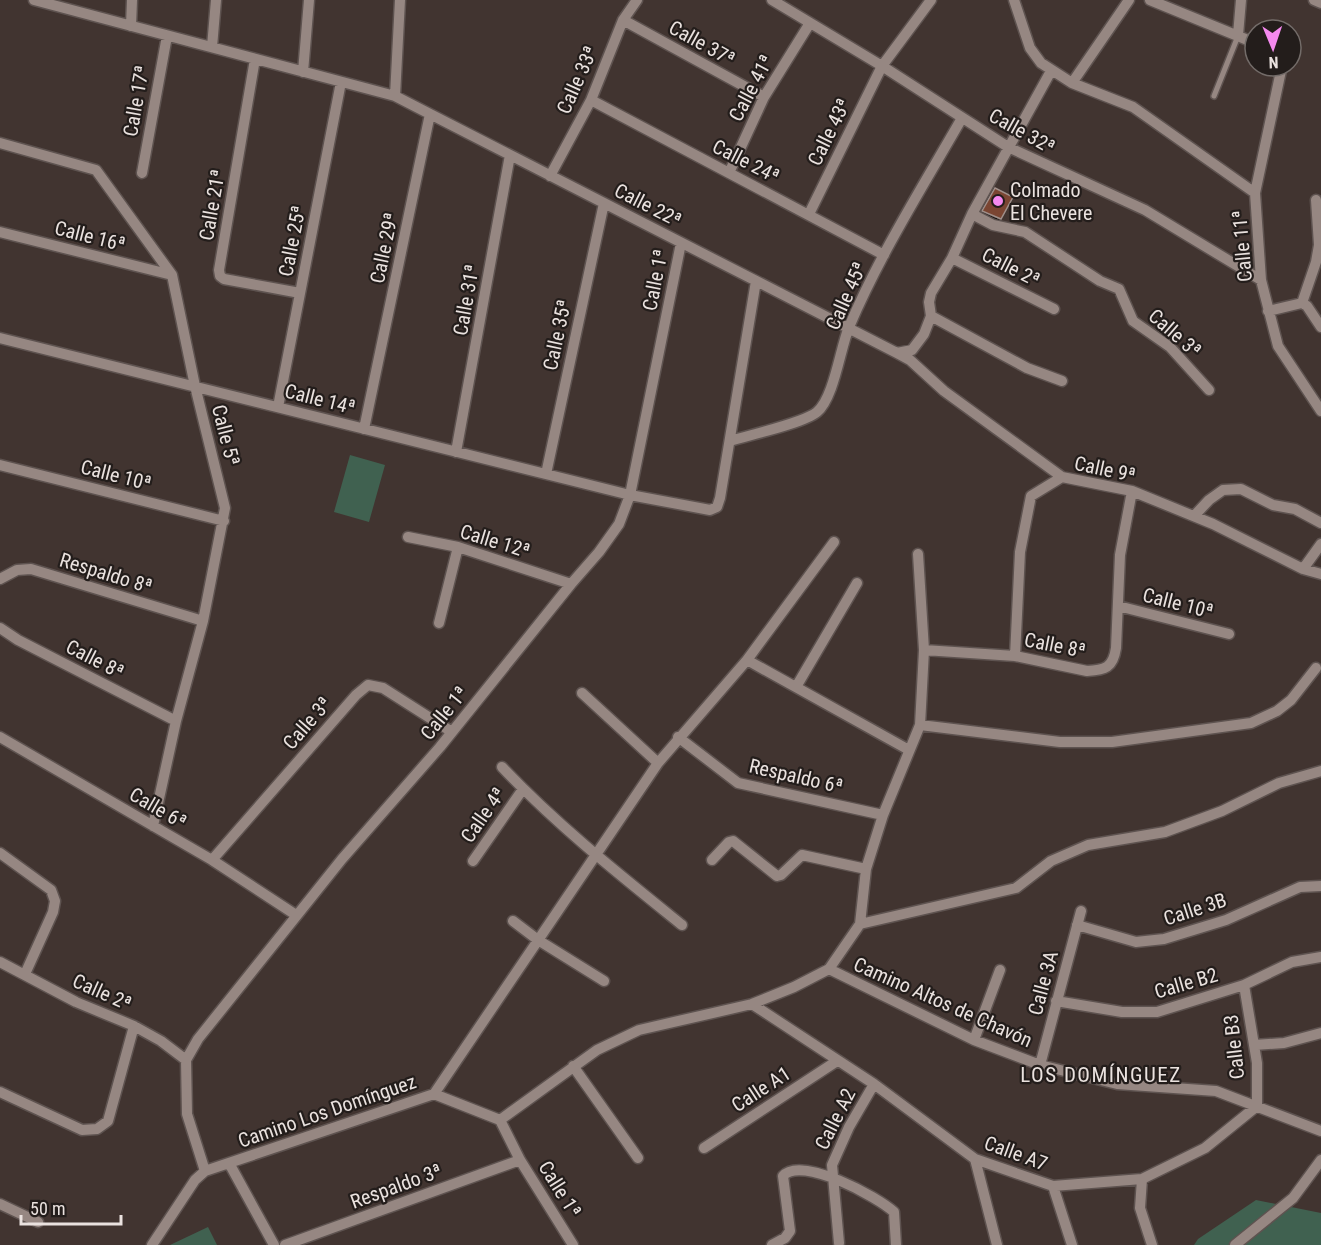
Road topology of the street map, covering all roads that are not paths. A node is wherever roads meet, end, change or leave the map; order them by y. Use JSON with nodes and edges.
{"nodes":[{"id":1,"x":34,"y":0,"type":"edge"},
{"id":2,"x":132,"y":0,"type":"edge"},
{"id":3,"x":216,"y":0,"type":"edge"},
{"id":4,"x":309,"y":0,"type":"edge"},
{"id":5,"x":400,"y":0,"type":"edge"},
{"id":6,"x":637,"y":0,"type":"edge"},
{"id":7,"x":772,"y":0,"type":"edge"},
{"id":8,"x":932,"y":0,"type":"edge"},
{"id":9,"x":1014,"y":0,"type":"edge"},
{"id":10,"x":1129,"y":0,"type":"edge"},
{"id":11,"x":1150,"y":0,"type":"edge"},
{"id":12,"x":1242,"y":0,"type":"edge"},
{"id":13,"x":1314,"y":0,"type":"edge"},
{"id":14,"x":1321,"y":3,"type":"edge"},
{"id":15,"x":622,"y":20,"type":"junction"},
{"id":16,"x":810,"y":22,"type":"junction"},
{"id":17,"x":131,"y":26,"type":"junction"},
{"id":18,"x":1238,"y":35,"type":"junction"},
{"id":19,"x":167,"y":36,"type":"junction"},
{"id":20,"x":1243,"y":37,"type":"edge"},
{"id":21,"x":212,"y":47,"type":"junction"},
{"id":22,"x":255,"y":59,"type":"junction"},
{"id":23,"x":882,"y":66,"type":"junction"},
{"id":24,"x":1051,"y":71,"type":"junction"},
{"id":25,"x":303,"y":72,"type":"junction"},
{"id":26,"x":1279,"y":78,"type":"edge"},
{"id":27,"x":341,"y":82,"type":"junction"},
{"id":28,"x":1072,"y":83,"type":"junction"},
{"id":29,"x":395,"y":96,"type":"junction"},
{"id":30,"x":1214,"y":96,"type":"dead end"},
{"id":31,"x":764,"y":97,"type":"junction"},
{"id":32,"x":591,"y":100,"type":"junction"},
{"id":33,"x":430,"y":114,"type":"junction"},
{"id":34,"x":962,"y":118,"type":"junction"},
{"id":35,"x":0,"y":143,"type":"edge"},
{"id":36,"x":1008,"y":147,"type":"junction"},
{"id":37,"x":510,"y":155,"type":"junction"},
{"id":38,"x":142,"y":173,"type":"dead end"},
{"id":39,"x":729,"y":173,"type":"junction"},
{"id":40,"x":550,"y":176,"type":"junction"},
{"id":41,"x":1255,"y":193,"type":"junction"},
{"id":42,"x":1316,"y":200,"type":"dead end"},
{"id":43,"x":604,"y":203,"type":"junction"},
{"id":44,"x":809,"y":214,"type":"junction"},
{"id":45,"x":972,"y":214,"type":"junction"},
{"id":46,"x":0,"y":232,"type":"edge"},
{"id":47,"x":681,"y":243,"type":"junction"},
{"id":48,"x":884,"y":255,"type":"junction"},
{"id":49,"x":952,"y":258,"type":"junction"},
{"id":50,"x":172,"y":275,"type":"junction"},
{"id":51,"x":1261,"y":280,"type":"junction"},
{"id":52,"x":756,"y":281,"type":"junction"},
{"id":53,"x":300,"y":293,"type":"junction"},
{"id":54,"x":1302,"y":303,"type":"junction"},
{"id":55,"x":1054,"y":309,"type":"dead end"},
{"id":56,"x":1268,"y":311,"type":"junction"},
{"id":57,"x":931,"y":316,"type":"junction"},
{"id":58,"x":1321,"y":327,"type":"edge"},
{"id":59,"x":849,"y":328,"type":"junction"},
{"id":60,"x":0,"y":338,"type":"edge"},
{"id":61,"x":897,"y":353,"type":"junction"},
{"id":62,"x":1062,"y":381,"type":"dead end"},
{"id":63,"x":195,"y":386,"type":"junction"},
{"id":64,"x":1209,"y":390,"type":"dead end"},
{"id":65,"x":278,"y":407,"type":"junction"},
{"id":66,"x":1321,"y":411,"type":"edge"},
{"id":67,"x":364,"y":429,"type":"junction"},
{"id":68,"x":730,"y":441,"type":"junction"},
{"id":69,"x":456,"y":452,"type":"junction"},
{"id":70,"x":0,"y":465,"type":"edge"},
{"id":71,"x":546,"y":474,"type":"junction"},
{"id":72,"x":1062,"y":477,"type":"junction"},
{"id":73,"x":1132,"y":491,"type":"junction"},
{"id":74,"x":630,"y":495,"type":"junction"},
{"id":75,"x":1194,"y":516,"type":"junction"},
{"id":76,"x":224,"y":520,"type":"junction"},
{"id":77,"x":1321,"y":523,"type":"edge"},
{"id":78,"x":408,"y":537,"type":"dead end"},
{"id":79,"x":834,"y":542,"type":"dead end"},
{"id":80,"x":1321,"y":544,"type":"edge"},
{"id":81,"x":458,"y":548,"type":"junction"},
{"id":82,"x":918,"y":554,"type":"dead end"},
{"id":83,"x":1303,"y":569,"type":"junction"},
{"id":84,"x":1321,"y":574,"type":"edge"},
{"id":85,"x":0,"y":579,"type":"edge"},
{"id":86,"x":857,"y":583,"type":"dead end"},
{"id":87,"x":571,"y":584,"type":"junction"},
{"id":88,"x":1118,"y":606,"type":"junction"},
{"id":89,"x":203,"y":621,"type":"junction"},
{"id":90,"x":439,"y":623,"type":"dead end"},
{"id":91,"x":0,"y":627,"type":"edge"},
{"id":92,"x":1229,"y":634,"type":"dead end"},
{"id":93,"x":924,"y":650,"type":"junction"},
{"id":94,"x":1015,"y":656,"type":"junction"},
{"id":95,"x":747,"y":660,"type":"junction"},
{"id":96,"x":1316,"y":668,"type":"dead end"},
{"id":97,"x":796,"y":687,"type":"junction"},
{"id":98,"x":582,"y":693,"type":"dead end"},
{"id":99,"x":176,"y":721,"type":"junction"},
{"id":100,"x":920,"y":725,"type":"junction"},
{"id":101,"x":452,"y":732,"type":"junction"},
{"id":102,"x":0,"y":737,"type":"edge"},
{"id":103,"x":678,"y":737,"type":"junction"},
{"id":104,"x":909,"y":750,"type":"junction"},
{"id":105,"x":658,"y":763,"type":"junction"},
{"id":106,"x":502,"y":767,"type":"dead end"},
{"id":107,"x":1321,"y":771,"type":"edge"},
{"id":108,"x":523,"y":789,"type":"junction"},
{"id":109,"x":883,"y":814,"type":"junction"},
{"id":110,"x":153,"y":826,"type":"junction"},
{"id":111,"x":0,"y":853,"type":"edge"},
{"id":112,"x":595,"y":855,"type":"junction"},
{"id":113,"x":212,"y":860,"type":"junction"},
{"id":114,"x":712,"y":860,"type":"dead end"},
{"id":115,"x":473,"y":861,"type":"dead end"},
{"id":116,"x":866,"y":869,"type":"junction"},
{"id":117,"x":1321,"y":886,"type":"edge"},
{"id":118,"x":1081,"y":911,"type":"dead end"},
{"id":119,"x":296,"y":915,"type":"junction"},
{"id":120,"x":513,"y":921,"type":"dead end"},
{"id":121,"x":860,"y":924,"type":"junction"},
{"id":122,"x":682,"y":925,"type":"dead end"},
{"id":123,"x":1077,"y":925,"type":"junction"},
{"id":124,"x":538,"y":940,"type":"junction"},
{"id":125,"x":1321,"y":957,"type":"edge"},
{"id":126,"x":0,"y":962,"type":"edge"},
{"id":127,"x":829,"y":969,"type":"junction"},
{"id":128,"x":1000,"y":970,"type":"dead end"},
{"id":129,"x":25,"y":974,"type":"junction"},
{"id":130,"x":604,"y":981,"type":"dead end"},
{"id":131,"x":1244,"y":985,"type":"junction"},
{"id":132,"x":1056,"y":1001,"type":"junction"},
{"id":133,"x":752,"y":1004,"type":"junction"},
{"id":134,"x":134,"y":1026,"type":"junction"},
{"id":135,"x":1321,"y":1033,"type":"edge"},
{"id":136,"x":974,"y":1040,"type":"junction"},
{"id":137,"x":1254,"y":1045,"type":"junction"},
{"id":138,"x":186,"y":1060,"type":"junction"},
{"id":139,"x":837,"y":1061,"type":"junction"},
{"id":140,"x":1041,"y":1065,"type":"junction"},
{"id":141,"x":573,"y":1066,"type":"junction"},
{"id":142,"x":874,"y":1084,"type":"junction"},
{"id":143,"x":0,"y":1092,"type":"edge"},
{"id":144,"x":434,"y":1094,"type":"junction"},
{"id":145,"x":1257,"y":1106,"type":"junction"},
{"id":146,"x":500,"y":1120,"type":"junction"},
{"id":147,"x":1321,"y":1131,"type":"edge"},
{"id":148,"x":704,"y":1148,"type":"dead end"},
{"id":149,"x":638,"y":1158,"type":"dead end"},
{"id":150,"x":975,"y":1159,"type":"junction"},
{"id":151,"x":520,"y":1160,"type":"junction"},
{"id":152,"x":1321,"y":1160,"type":"edge"},
{"id":153,"x":229,"y":1163,"type":"junction"},
{"id":154,"x":205,"y":1171,"type":"junction"},
{"id":155,"x":833,"y":1178,"type":"junction"},
{"id":156,"x":1142,"y":1179,"type":"junction"},
{"id":157,"x":1053,"y":1186,"type":"junction"},
{"id":158,"x":0,"y":1204,"type":"edge"},
{"id":159,"x":38,"y":1222,"type":"dead end"},
{"id":160,"x":839,"y":1243,"type":"dead end"},
{"id":161,"x":152,"y":1245,"type":"edge"},
{"id":162,"x":274,"y":1245,"type":"edge"},
{"id":163,"x":285,"y":1245,"type":"edge"},
{"id":164,"x":573,"y":1245,"type":"edge"},
{"id":165,"x":772,"y":1245,"type":"edge"},
{"id":166,"x":896,"y":1245,"type":"edge"},
{"id":167,"x":997,"y":1245,"type":"edge"},
{"id":168,"x":1072,"y":1245,"type":"edge"},
{"id":169,"x":1152,"y":1245,"type":"edge"},
{"id":170,"x":1235,"y":1245,"type":"edge"}],
"edges":[{"from":1,"to":17,"type":"street"},
{"from":2,"to":17,"type":"street"},
{"from":3,"to":21,"type":"street"},
{"from":4,"to":25,"type":"street"},
{"from":5,"to":29,"type":"street"},
{"from":6,"to":15,"type":"street","name":"Calle 33ª"},
{"from":7,"to":16,"type":"street","name":"Calle 32ª"},
{"from":8,"to":23,"type":"street","name":"Calle 43ª"},
{"from":9,"to":24,"type":"street"},
{"from":10,"to":28,"type":"street"},
{"from":11,"to":18,"type":"street"},
{"from":12,"to":18,"type":"street"},
{"from":13,"to":14,"type":"street"},
{"from":15,"to":31,"type":"street","name":"Calle 37ª"},
{"from":15,"to":32,"type":"street","name":"Calle 33ª"},
{"from":16,"to":23,"type":"street","name":"Calle 32ª"},
{"from":16,"to":31,"type":"street","name":"Calle 41ª"},
{"from":17,"to":19,"type":"street"},
{"from":18,"to":20,"type":"street"},
{"from":18,"to":30,"type":"lane"},
{"from":19,"to":21,"type":"street"},
{"from":19,"to":38,"type":"street","name":"Calle 17ª"},
{"from":21,"to":22,"type":"street"},
{"from":22,"to":25,"type":"street"},
{"from":22,"to":53,"type":"street","name":"Calle 21ª"},
{"from":23,"to":34,"type":"street","name":"Calle 32ª"},
{"from":23,"to":44,"type":"street","name":"Calle 43ª"},
{"from":24,"to":28,"type":"street"},
{"from":24,"to":36,"type":"street"},
{"from":25,"to":27,"type":"street"},
{"from":26,"to":41,"type":"street","name":"Calle 11ª"},
{"from":27,"to":29,"type":"street"},
{"from":27,"to":53,"type":"street","name":"Calle 25ª"},
{"from":28,"to":41,"type":"street"},
{"from":29,"to":33,"type":"street"},
{"from":31,"to":39,"type":"street","name":"Calle 41ª"},
{"from":32,"to":39,"type":"street","name":"Calle 24ª"},
{"from":32,"to":40,"type":"street","name":"Calle 33ª"},
{"from":33,"to":37,"type":"street","name":"Calle 22ª"},
{"from":33,"to":67,"type":"street","name":"Calle 29ª"},
{"from":34,"to":36,"type":"street","name":"Calle 32ª"},
{"from":34,"to":48,"type":"street","name":"Calle 45ª"},
{"from":35,"to":50,"type":"street","name":"Calle 5ª"},
{"from":36,"to":45,"type":"street"},
{"from":36,"to":51,"type":"street","name":"Calle 32ª"},
{"from":37,"to":40,"type":"street","name":"Calle 22ª"},
{"from":37,"to":69,"type":"street","name":"Calle 31ª"},
{"from":39,"to":44,"type":"street","name":"Calle 24ª"},
{"from":40,"to":43,"type":"street","name":"Calle 22ª"},
{"from":41,"to":51,"type":"street","name":"Calle 11ª"},
{"from":42,"to":54,"type":"street"},
{"from":43,"to":47,"type":"street","name":"Calle 22ª"},
{"from":43,"to":71,"type":"street","name":"Calle 35ª"},
{"from":44,"to":48,"type":"street","name":"Calle 24ª"},
{"from":45,"to":49,"type":"street"},
{"from":45,"to":64,"type":"street","name":"Calle 3ª"},
{"from":46,"to":50,"type":"street","name":"Calle 16ª"},
{"from":47,"to":52,"type":"street","name":"Calle 22ª"},
{"from":47,"to":74,"type":"street","name":"Calle 1ª"},
{"from":48,"to":59,"type":"street","name":"Calle 45ª"},
{"from":49,"to":55,"type":"street","name":"Calle 2ª"},
{"from":49,"to":57,"type":"street"},
{"from":50,"to":63,"type":"street","name":"Calle 5ª"},
{"from":51,"to":56,"type":"street","name":"Calle 11ª"},
{"from":52,"to":59,"type":"street","name":"Calle 22ª"},
{"from":52,"to":68,"type":"street"},
{"from":53,"to":65,"type":"street","name":"Calle 25ª"},
{"from":54,"to":56,"type":"street"},
{"from":54,"to":58,"type":"street"},
{"from":56,"to":66,"type":"street","name":"Calle 11ª"},
{"from":57,"to":61,"type":"street"},
{"from":57,"to":62,"type":"street"},
{"from":59,"to":61,"type":"street","name":"Calle 22ª"},
{"from":59,"to":68,"type":"street","name":"Calle 45ª"},
{"from":60,"to":63,"type":"street","name":"Calle 14ª"},
{"from":61,"to":72,"type":"street","name":"Calle 22ª"},
{"from":63,"to":65,"type":"street","name":"Calle 14ª"},
{"from":63,"to":76,"type":"street","name":"Calle 5ª"},
{"from":65,"to":67,"type":"street","name":"Calle 14ª"},
{"from":67,"to":69,"type":"street","name":"Calle 14ª"},
{"from":68,"to":74,"type":"street","name":"Calle 14ª"},
{"from":69,"to":71,"type":"street","name":"Calle 14ª"},
{"from":70,"to":76,"type":"street","name":"Calle 10ª"},
{"from":71,"to":74,"type":"street","name":"Calle 14ª"},
{"from":72,"to":73,"type":"street","name":"Calle 9ª"},
{"from":72,"to":94,"type":"street","name":"Calle 9ª"},
{"from":73,"to":75,"type":"street","name":"Calle 9ª"},
{"from":73,"to":88,"type":"street","name":"Calle 8ª"},
{"from":74,"to":87,"type":"street","name":"Calle 1ª"},
{"from":75,"to":77,"type":"street"},
{"from":75,"to":83,"type":"street","name":"Calle 9ª"},
{"from":76,"to":89,"type":"street","name":"Calle 5ª"},
{"from":78,"to":81,"type":"street","name":"Calle 12ª"},
{"from":79,"to":95,"type":"street"},
{"from":80,"to":83,"type":"street"},
{"from":81,"to":87,"type":"street","name":"Calle 12ª"},
{"from":81,"to":90,"type":"street"},
{"from":82,"to":93,"type":"street"},
{"from":83,"to":84,"type":"street","name":"Calle 9ª"},
{"from":85,"to":89,"type":"street","name":"Respaldo 8ª"},
{"from":86,"to":97,"type":"street"},
{"from":87,"to":101,"type":"street","name":"Calle 1ª"},
{"from":88,"to":92,"type":"street","name":"Calle 10ª"},
{"from":88,"to":94,"type":"street","name":"Calle 8ª"},
{"from":89,"to":99,"type":"street","name":"Calle 5ª"},
{"from":91,"to":99,"type":"street","name":"Calle 8ª"},
{"from":93,"to":94,"type":"street","name":"Calle 8ª"},
{"from":93,"to":100,"type":"street"},
{"from":95,"to":97,"type":"street"},
{"from":95,"to":103,"type":"street"},
{"from":96,"to":100,"type":"street"},
{"from":97,"to":104,"type":"street"},
{"from":98,"to":105,"type":"street"},
{"from":99,"to":110,"type":"street","name":"Calle 5ª"},
{"from":100,"to":104,"type":"street"},
{"from":101,"to":113,"type":"street","name":"Calle 3ª"},
{"from":101,"to":119,"type":"street","name":"Calle 1ª"},
{"from":102,"to":110,"type":"street","name":"Calle 6ª"},
{"from":103,"to":105,"type":"street"},
{"from":103,"to":109,"type":"street","name":"Respaldo 6ª"},
{"from":104,"to":109,"type":"street"},
{"from":105,"to":112,"type":"street"},
{"from":106,"to":108,"type":"street"},
{"from":107,"to":121,"type":"street"},
{"from":108,"to":112,"type":"street"},
{"from":108,"to":115,"type":"street","name":"Calle 4ª"},
{"from":109,"to":116,"type":"street"},
{"from":110,"to":113,"type":"street","name":"Calle 6ª"},
{"from":111,"to":129,"type":"street"},
{"from":112,"to":122,"type":"street"},
{"from":112,"to":124,"type":"street"},
{"from":113,"to":119,"type":"street","name":"Calle 6ª"},
{"from":114,"to":116,"type":"street"},
{"from":116,"to":121,"type":"street"},
{"from":117,"to":123,"type":"street","name":"Calle 3B"},
{"from":118,"to":123,"type":"street","name":"Calle 3A"},
{"from":119,"to":138,"type":"street","name":"Calle 1ª"},
{"from":120,"to":124,"type":"street"},
{"from":121,"to":127,"type":"street"},
{"from":123,"to":132,"type":"street","name":"Calle 3A"},
{"from":124,"to":130,"type":"street"},
{"from":124,"to":144,"type":"street"},
{"from":125,"to":131,"type":"street","name":"Calle B2"},
{"from":126,"to":129,"type":"street","name":"Calle 2ª"},
{"from":127,"to":133,"type":"street"},
{"from":127,"to":136,"type":"street","name":"Camino Altos de Chavón"},
{"from":128,"to":136,"type":"street"},
{"from":129,"to":134,"type":"street","name":"Calle 2ª"},
{"from":131,"to":132,"type":"street","name":"Calle B2"},
{"from":131,"to":137,"type":"street","name":"Calle B3"},
{"from":132,"to":140,"type":"street","name":"Calle 3A"},
{"from":133,"to":139,"type":"street","name":"Calle A7"},
{"from":133,"to":141,"type":"street"},
{"from":134,"to":138,"type":"street","name":"Calle 2ª"},
{"from":134,"to":143,"type":"street"},
{"from":135,"to":137,"type":"street"},
{"from":136,"to":140,"type":"street","name":"Camino Altos de Chavón"},
{"from":137,"to":145,"type":"street","name":"Calle B3"},
{"from":138,"to":154,"type":"street"},
{"from":139,"to":142,"type":"street","name":"Calle A7"},
{"from":139,"to":148,"type":"street","name":"Calle A1"},
{"from":140,"to":145,"type":"street","name":"Camino Altos de Chavón"},
{"from":141,"to":146,"type":"street"},
{"from":141,"to":149,"type":"street"},
{"from":142,"to":150,"type":"street","name":"Calle A7"},
{"from":142,"to":155,"type":"street","name":"Calle A2"},
{"from":144,"to":146,"type":"street","name":"Camino Los Domínguez"},
{"from":144,"to":153,"type":"street","name":"Camino Los Domínguez"},
{"from":145,"to":147,"type":"street","name":"Camino Altos de Chavón"},
{"from":145,"to":156,"type":"street","name":"Calle A7"},
{"from":146,"to":151,"type":"street","name":"Calle 1ª"},
{"from":150,"to":157,"type":"street","name":"Calle A7"},
{"from":150,"to":167,"type":"street"},
{"from":151,"to":163,"type":"street","name":"Respaldo 3ª"},
{"from":151,"to":164,"type":"street","name":"Calle 1ª"},
{"from":152,"to":170,"type":"street"},
{"from":153,"to":154,"type":"street","name":"Camino Los Domínguez"},
{"from":153,"to":162,"type":"street"},
{"from":154,"to":161,"type":"street"},
{"from":155,"to":160,"type":"street","name":"Calle A2"},
{"from":155,"to":165,"type":"street"},
{"from":155,"to":166,"type":"street"},
{"from":156,"to":157,"type":"street","name":"Calle A7"},
{"from":156,"to":169,"type":"street"},
{"from":157,"to":168,"type":"street"},
{"from":158,"to":159,"type":"street"}]}
